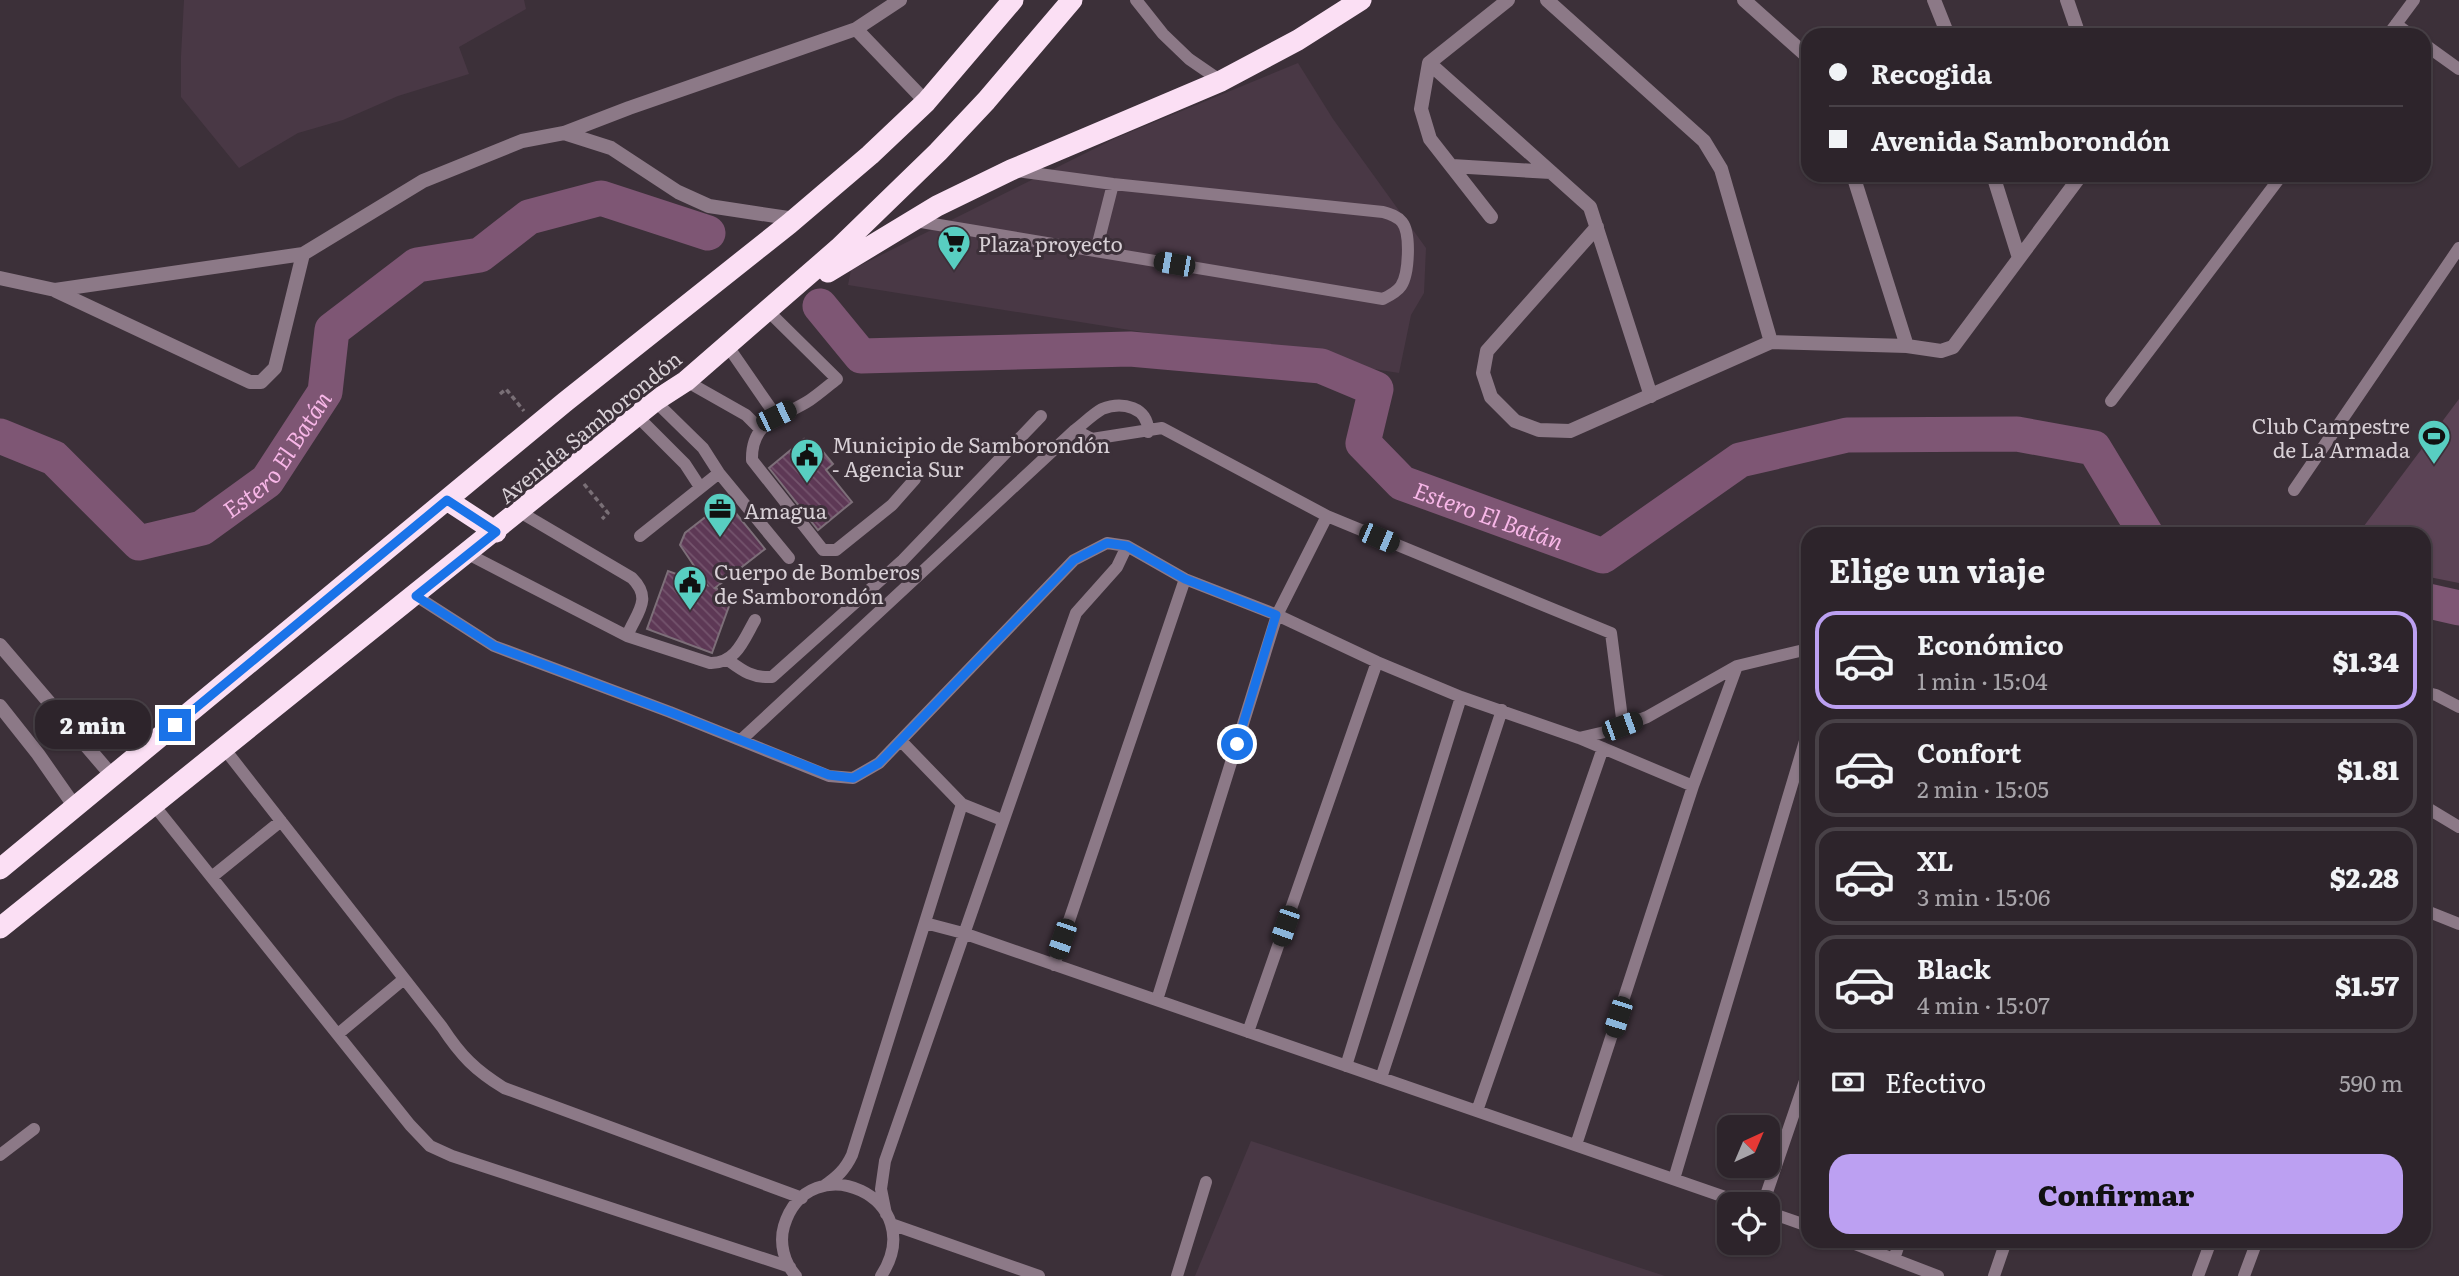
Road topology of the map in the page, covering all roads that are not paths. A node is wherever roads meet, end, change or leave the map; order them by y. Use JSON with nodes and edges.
{"nodes":[{"id":1,"x":901,"y":0,"type":"edge"},
{"id":2,"x":1013,"y":0,"type":"edge"},
{"id":3,"x":1072,"y":0,"type":"edge"},
{"id":4,"x":1136,"y":0,"type":"edge"},
{"id":5,"x":1361,"y":0,"type":"edge"},
{"id":6,"x":1508,"y":0,"type":"edge"},
{"id":7,"x":1547,"y":0,"type":"edge"},
{"id":8,"x":1744,"y":0,"type":"edge"},
{"id":9,"x":1934,"y":0,"type":"edge"},
{"id":10,"x":2067,"y":0,"type":"edge"},
{"id":11,"x":2414,"y":0,"type":"edge"},
{"id":12,"x":1945,"y":28,"type":"edge"},
{"id":13,"x":2076,"y":28,"type":"edge"},
{"id":14,"x":2393,"y":28,"type":"edge"},
{"id":15,"x":856,"y":29,"type":"junction"},
{"id":16,"x":2431,"y":49,"type":"edge"},
{"id":17,"x":1801,"y":51,"type":"edge"},
{"id":18,"x":1429,"y":63,"type":"junction"},
{"id":19,"x":2459,"y":69,"type":"edge"},
{"id":20,"x":1221,"y":81,"type":"junction"},
{"id":21,"x":926,"y":102,"type":"junction"},
{"id":22,"x":564,"y":134,"type":"junction"},
{"id":23,"x":1452,"y":166,"type":"junction"},
{"id":24,"x":1011,"y":170,"type":"junction"},
{"id":25,"x":1552,"y":172,"type":"junction"},
{"id":26,"x":1855,"y":182,"type":"edge"},
{"id":27,"x":1995,"y":182,"type":"edge"},
{"id":28,"x":2076,"y":182,"type":"edge"},
{"id":29,"x":2277,"y":182,"type":"edge"},
{"id":30,"x":1113,"y":184,"type":"junction"},
{"id":31,"x":1491,"y":218,"type":"dead end"},
{"id":32,"x":795,"y":219,"type":"junction"},
{"id":33,"x":911,"y":220,"type":"junction"},
{"id":34,"x":1597,"y":227,"type":"junction"},
{"id":35,"x":2459,"y":248,"type":"edge"},
{"id":36,"x":1096,"y":251,"type":"junction"},
{"id":37,"x":303,"y":254,"type":"junction"},
{"id":38,"x":2019,"y":258,"type":"junction"},
{"id":39,"x":0,"y":278,"type":"edge"},
{"id":40,"x":55,"y":290,"type":"junction"},
{"id":41,"x":766,"y":310,"type":"junction"},
{"id":42,"x":1772,"y":342,"type":"junction"},
{"id":43,"x":727,"y":345,"type":"junction"},
{"id":44,"x":1907,"y":346,"type":"junction"},
{"id":45,"x":686,"y":381,"type":"junction"},
{"id":46,"x":1651,"y":396,"type":"junction"},
{"id":47,"x":655,"y":401,"type":"junction"},
{"id":48,"x":2111,"y":401,"type":"dead end"},
{"id":49,"x":638,"y":415,"type":"junction"},
{"id":50,"x":1041,"y":415,"type":"dead end"},
{"id":51,"x":776,"y":416,"type":"junction"},
{"id":52,"x":760,"y":429,"type":"junction"},
{"id":53,"x":1075,"y":430,"type":"junction"},
{"id":54,"x":1148,"y":432,"type":"junction"},
{"id":55,"x":719,"y":473,"type":"junction"},
{"id":56,"x":915,"y":479,"type":"dead end"},
{"id":57,"x":700,"y":487,"type":"junction"},
{"id":58,"x":2294,"y":490,"type":"dead end"},
{"id":59,"x":447,"y":500,"type":"junction"},
{"id":60,"x":520,"y":512,"type":"junction"},
{"id":61,"x":1327,"y":516,"type":"junction"},
{"id":62,"x":496,"y":532,"type":"junction"},
{"id":63,"x":639,"y":536,"type":"dead end"},
{"id":64,"x":1127,"y":546,"type":"junction"},
{"id":65,"x":468,"y":554,"type":"junction"},
{"id":66,"x":789,"y":558,"type":"dead end"},
{"id":67,"x":1185,"y":579,"type":"junction"},
{"id":68,"x":416,"y":596,"type":"junction"},
{"id":69,"x":1276,"y":615,"type":"junction"},
{"id":70,"x":755,"y":620,"type":"dead end"},
{"id":71,"x":626,"y":636,"type":"junction"},
{"id":72,"x":0,"y":645,"type":"edge"},
{"id":73,"x":1801,"y":651,"type":"edge"},
{"id":74,"x":727,"y":660,"type":"junction"},
{"id":75,"x":1377,"y":662,"type":"junction"},
{"id":76,"x":1737,"y":666,"type":"junction"},
{"id":77,"x":2431,"y":694,"type":"edge"},
{"id":78,"x":1461,"y":697,"type":"junction"},
{"id":79,"x":0,"y":706,"type":"edge"},
{"id":80,"x":2459,"y":708,"type":"edge"},
{"id":81,"x":1502,"y":710,"type":"junction"},
{"id":82,"x":1622,"y":726,"type":"junction"},
{"id":83,"x":1579,"y":738,"type":"junction"},
{"id":84,"x":741,"y":740,"type":"junction"},
{"id":85,"x":901,"y":741,"type":"junction"},
{"id":86,"x":223,"y":747,"type":"junction"},
{"id":87,"x":1603,"y":748,"type":"junction"},
{"id":88,"x":1801,"y":754,"type":"edge"},
{"id":89,"x":113,"y":777,"type":"junction"},
{"id":90,"x":1693,"y":786,"type":"junction"},
{"id":91,"x":153,"y":804,"type":"junction"},
{"id":92,"x":962,"y":804,"type":"junction"},
{"id":93,"x":75,"y":807,"type":"junction"},
{"id":94,"x":2431,"y":810,"type":"edge"},
{"id":95,"x":1002,"y":820,"type":"junction"},
{"id":96,"x":281,"y":821,"type":"junction"},
{"id":97,"x":2459,"y":827,"type":"edge"},
{"id":98,"x":0,"y":869,"type":"edge"},
{"id":99,"x":213,"y":876,"type":"junction"},
{"id":100,"x":2431,"y":913,"type":"edge"},
{"id":101,"x":925,"y":923,"type":"junction"},
{"id":102,"x":2459,"y":924,"type":"edge"},
{"id":103,"x":0,"y":928,"type":"edge"},
{"id":104,"x":963,"y":933,"type":"junction"},
{"id":105,"x":1054,"y":965,"type":"junction"},
{"id":106,"x":404,"y":979,"type":"junction"},
{"id":107,"x":1157,"y":1000,"type":"junction"},
{"id":108,"x":1248,"y":1032,"type":"junction"},
{"id":109,"x":338,"y":1034,"type":"junction"},
{"id":110,"x":1346,"y":1066,"type":"junction"},
{"id":111,"x":1381,"y":1078,"type":"junction"},
{"id":112,"x":1801,"y":1093,"type":"edge"},
{"id":113,"x":1477,"y":1111,"type":"junction"},
{"id":114,"x":34,"y":1129,"type":"dead end"},
{"id":115,"x":1576,"y":1145,"type":"junction"},
{"id":116,"x":0,"y":1155,"type":"edge"},
{"id":117,"x":1674,"y":1180,"type":"junction"},
{"id":118,"x":1206,"y":1182,"type":"dead end"},
{"id":119,"x":824,"y":1186,"type":"junction"},
{"id":120,"x":1767,"y":1192,"type":"edge"},
{"id":121,"x":1717,"y":1195,"type":"edge"},
{"id":122,"x":802,"y":1198,"type":"junction"},
{"id":123,"x":1780,"y":1216,"type":"edge"},
{"id":124,"x":889,"y":1219,"type":"junction"},
{"id":125,"x":1801,"y":1224,"type":"edge"},
{"id":126,"x":1865,"y":1248,"type":"edge"},
{"id":127,"x":1898,"y":1248,"type":"edge"},
{"id":128,"x":2004,"y":1248,"type":"edge"},
{"id":129,"x":2208,"y":1248,"type":"edge"},
{"id":130,"x":2254,"y":1248,"type":"edge"},
{"id":131,"x":1894,"y":1259,"type":"junction"},
{"id":132,"x":793,"y":1272,"type":"edge"},
{"id":133,"x":881,"y":1276,"type":"edge"},
{"id":134,"x":1039,"y":1276,"type":"edge"},
{"id":135,"x":1177,"y":1276,"type":"edge"},
{"id":136,"x":1938,"y":1276,"type":"edge"},
{"id":137,"x":1994,"y":1276,"type":"edge"},
{"id":138,"x":2198,"y":1276,"type":"edge"},
{"id":139,"x":2244,"y":1276,"type":"edge"}],
"edges":[{"from":1,"to":15,"type":"street"},
{"from":2,"to":21,"type":"highway","name":"Avenida Samborondón"},
{"from":3,"to":41,"type":"highway","name":"Avenida Samborondón"},
{"from":4,"to":20,"type":"lane"},
{"from":5,"to":20,"type":"highway"},
{"from":6,"to":18,"type":"street"},
{"from":7,"to":42,"type":"street"},
{"from":8,"to":17,"type":"street"},
{"from":9,"to":12,"type":"street"},
{"from":10,"to":13,"type":"street"},
{"from":11,"to":14,"type":"lane"},
{"from":15,"to":21,"type":"street"},
{"from":15,"to":22,"type":"street"},
{"from":16,"to":19,"type":"lane"},
{"from":18,"to":23,"type":"street"},
{"from":18,"to":25,"type":"street"},
{"from":20,"to":24,"type":"highway"},
{"from":21,"to":32,"type":"highway","name":"Avenida Samborondón"},
{"from":22,"to":32,"type":"street"},
{"from":22,"to":37,"type":"street"},
{"from":23,"to":25,"type":"street"},
{"from":23,"to":31,"type":"street"},
{"from":24,"to":30,"type":"lane"},
{"from":24,"to":33,"type":"highway"},
{"from":25,"to":34,"type":"street"},
{"from":26,"to":44,"type":"street"},
{"from":27,"to":38,"type":"street"},
{"from":28,"to":38,"type":"street"},
{"from":29,"to":48,"type":"lane"},
{"from":30,"to":36,"type":"lane"},
{"from":30,"to":36,"type":"lane"},
{"from":32,"to":59,"type":"highway","name":"Avenida Samborondón"},
{"from":33,"to":36,"type":"lane"},
{"from":33,"to":41,"type":"highway"},
{"from":34,"to":46,"type":"street"},
{"from":34,"to":46,"type":"street"},
{"from":35,"to":58,"type":"lane"},
{"from":37,"to":40,"type":"street"},
{"from":37,"to":40,"type":"street"},
{"from":38,"to":44,"type":"street"},
{"from":39,"to":40,"type":"street"},
{"from":41,"to":43,"type":"highway","name":"Avenida Samborondón"},
{"from":41,"to":51,"type":"lane"},
{"from":42,"to":44,"type":"street"},
{"from":42,"to":46,"type":"street"},
{"from":43,"to":45,"type":"highway","name":"Avenida Samborondón"},
{"from":43,"to":51,"type":"lane"},
{"from":45,"to":47,"type":"highway","name":"Avenida Samborondón"},
{"from":45,"to":52,"type":"lane"},
{"from":47,"to":49,"type":"highway","name":"Avenida Samborondón"},
{"from":47,"to":55,"type":"lane"},
{"from":49,"to":57,"type":"lane"},
{"from":49,"to":60,"type":"highway","name":"Avenida Samborondón"},
{"from":50,"to":74,"type":"lane"},
{"from":51,"to":52,"type":"lane"},
{"from":52,"to":56,"type":"lane"},
{"from":53,"to":54,"type":"lane"},
{"from":53,"to":54,"type":"lane"},
{"from":53,"to":84,"type":"lane"},
{"from":54,"to":61,"type":"lane"},
{"from":55,"to":57,"type":"lane"},
{"from":55,"to":66,"type":"lane"},
{"from":57,"to":63,"type":"lane"},
{"from":59,"to":62,"type":"highway"},
{"from":59,"to":89,"type":"highway","name":"Avenida Samborondón"},
{"from":60,"to":62,"type":"highway","name":"Avenida Samborondón"},
{"from":60,"to":71,"type":"lane"},
{"from":61,"to":69,"type":"lane"},
{"from":61,"to":82,"type":"lane"},
{"from":62,"to":65,"type":"highway","name":"Avenida Samborondón"},
{"from":64,"to":67,"type":"lane"},
{"from":64,"to":85,"type":"lane"},
{"from":64,"to":95,"type":"lane"},
{"from":65,"to":68,"type":"highway","name":"Avenida Samborondón"},
{"from":65,"to":71,"type":"lane"},
{"from":67,"to":69,"type":"lane"},
{"from":67,"to":105,"type":"lane"},
{"from":68,"to":84,"type":"lane"},
{"from":68,"to":86,"type":"highway","name":"Avenida Samborondón"},
{"from":69,"to":75,"type":"lane"},
{"from":69,"to":107,"type":"lane"},
{"from":70,"to":74,"type":"lane"},
{"from":71,"to":74,"type":"lane"},
{"from":72,"to":89,"type":"street"},
{"from":73,"to":76,"type":"lane"},
{"from":75,"to":78,"type":"lane"},
{"from":75,"to":108,"type":"lane"},
{"from":76,"to":82,"type":"lane"},
{"from":76,"to":90,"type":"lane"},
{"from":77,"to":80,"type":"lane"},
{"from":78,"to":81,"type":"lane"},
{"from":78,"to":110,"type":"lane"},
{"from":79,"to":93,"type":"street"},
{"from":81,"to":83,"type":"lane"},
{"from":81,"to":111,"type":"lane"},
{"from":82,"to":83,"type":"lane"},
{"from":83,"to":87,"type":"lane"},
{"from":84,"to":85,"type":"lane"},
{"from":85,"to":92,"type":"lane"},
{"from":86,"to":91,"type":"highway","name":"Avenida Samborondón"},
{"from":86,"to":96,"type":"lane"},
{"from":87,"to":90,"type":"lane"},
{"from":87,"to":113,"type":"lane"},
{"from":88,"to":117,"type":"lane"},
{"from":89,"to":93,"type":"highway","name":"Avenida Samborondón"},
{"from":90,"to":115,"type":"lane"},
{"from":91,"to":99,"type":"lane"},
{"from":91,"to":103,"type":"highway","name":"Avenida Samborondón"},
{"from":92,"to":95,"type":"lane"},
{"from":92,"to":101,"type":"lane"},
{"from":93,"to":98,"type":"highway","name":"Avenida Samborondón"},
{"from":94,"to":97,"type":"lane"},
{"from":95,"to":104,"type":"lane"},
{"from":96,"to":99,"type":"lane"},
{"from":96,"to":106,"type":"lane"},
{"from":99,"to":109,"type":"lane"},
{"from":100,"to":102,"type":"lane"},
{"from":101,"to":104,"type":"lane"},
{"from":101,"to":119,"type":"lane"},
{"from":104,"to":105,"type":"lane"},
{"from":104,"to":124,"type":"lane"},
{"from":105,"to":107,"type":"lane"},
{"from":106,"to":109,"type":"lane"},
{"from":106,"to":122,"type":"lane"},
{"from":107,"to":108,"type":"lane"},
{"from":108,"to":110,"type":"lane"},
{"from":109,"to":132,"type":"lane"},
{"from":110,"to":111,"type":"lane"},
{"from":111,"to":113,"type":"lane"},
{"from":112,"to":120,"type":"lane"},
{"from":113,"to":115,"type":"lane"},
{"from":114,"to":116,"type":"lane"},
{"from":115,"to":117,"type":"lane"},
{"from":117,"to":121,"type":"lane"},
{"from":118,"to":135,"type":"lane"},
{"from":119,"to":122,"type":"lane"},
{"from":119,"to":124,"type":"lane"},
{"from":122,"to":132,"type":"lane"},
{"from":123,"to":125,"type":"lane"},
{"from":124,"to":133,"type":"lane"},
{"from":124,"to":134,"type":"lane"},
{"from":126,"to":131,"type":"lane"},
{"from":127,"to":131,"type":"lane"},
{"from":128,"to":137,"type":"lane"},
{"from":129,"to":138,"type":"lane"},
{"from":130,"to":139,"type":"lane"},
{"from":131,"to":136,"type":"lane"}]}
